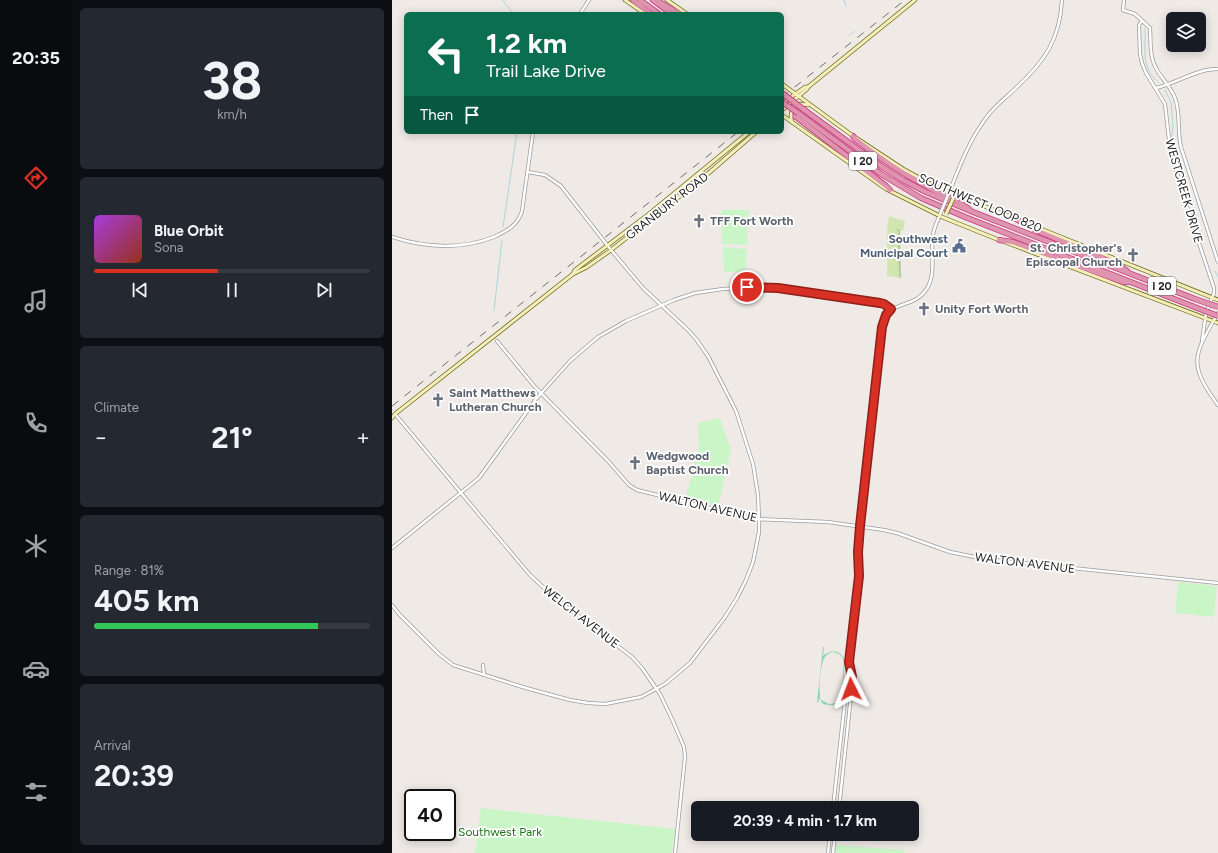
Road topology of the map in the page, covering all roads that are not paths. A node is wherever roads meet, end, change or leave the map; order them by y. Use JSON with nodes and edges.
{"nodes":[{"id":1,"x":589,"y":0,"type":"edge"},
{"id":2,"x":624,"y":0,"type":"edge"},
{"id":3,"x":633,"y":0,"type":"edge"},
{"id":4,"x":640,"y":0,"type":"edge"},
{"id":5,"x":653,"y":0,"type":"edge"},
{"id":6,"x":656,"y":0,"type":"edge"},
{"id":7,"x":667,"y":0,"type":"edge"},
{"id":8,"x":916,"y":0,"type":"edge"},
{"id":9,"x":1062,"y":0,"type":"edge"},
{"id":10,"x":1124,"y":1,"type":"edge"},
{"id":11,"x":1129,"y":11,"type":"junction"},
{"id":12,"x":581,"y":12,"type":"edge"},
{"id":13,"x":642,"y":12,"type":"edge"},
{"id":14,"x":648,"y":12,"type":"edge"},
{"id":15,"x":656,"y":12,"type":"edge"},
{"id":16,"x":669,"y":12,"type":"edge"},
{"id":17,"x":677,"y":12,"type":"edge"},
{"id":18,"x":684,"y":12,"type":"edge"},
{"id":19,"x":1142,"y":21,"type":"junction"},
{"id":20,"x":1218,"y":69,"type":"edge"},
{"id":21,"x":1168,"y":85,"type":"junction"},
{"id":22,"x":784,"y":86,"type":"edge"},
{"id":23,"x":808,"y":87,"type":"junction"},
{"id":24,"x":1156,"y":88,"type":"junction"},
{"id":25,"x":795,"y":94,"type":"junction"},
{"id":26,"x":784,"y":95,"type":"edge"},
{"id":27,"x":799,"y":97,"type":"junction"},
{"id":28,"x":784,"y":102,"type":"edge"},
{"id":29,"x":784,"y":104,"type":"edge"},
{"id":30,"x":784,"y":108,"type":"edge"},
{"id":31,"x":815,"y":109,"type":"junction"},
{"id":32,"x":796,"y":114,"type":"junction"},
{"id":33,"x":784,"y":116,"type":"edge"},
{"id":34,"x":792,"y":122,"type":"junction"},
{"id":35,"x":533,"y":134,"type":"edge"},
{"id":36,"x":747,"y":134,"type":"edge"},
{"id":37,"x":754,"y":134,"type":"edge"},
{"id":38,"x":853,"y":136,"type":"junction"},
{"id":39,"x":528,"y":172,"type":"junction"},
{"id":40,"x":890,"y":190,"type":"junction"},
{"id":41,"x":949,"y":194,"type":"junction"},
{"id":42,"x":964,"y":199,"type":"junction"},
{"id":43,"x":972,"y":212,"type":"junction"},
{"id":44,"x":940,"y":214,"type":"junction"},
{"id":45,"x":1016,"y":219,"type":"junction"},
{"id":46,"x":948,"y":220,"type":"junction"},
{"id":47,"x":392,"y":238,"type":"edge"},
{"id":48,"x":999,"y":240,"type":"junction"},
{"id":49,"x":607,"y":245,"type":"junction"},
{"id":50,"x":611,"y":250,"type":"junction"},
{"id":51,"x":599,"y":252,"type":"junction"},
{"id":52,"x":1218,"y":262,"type":"edge"},
{"id":53,"x":587,"y":267,"type":"junction"},
{"id":54,"x":1130,"y":273,"type":"junction"},
{"id":55,"x":572,"y":274,"type":"junction"},
{"id":56,"x":1134,"y":282,"type":"junction"},
{"id":57,"x":1212,"y":298,"type":"junction"},
{"id":58,"x":1218,"y":300,"type":"edge"},
{"id":59,"x":662,"y":306,"type":"junction"},
{"id":60,"x":1218,"y":308,"type":"edge"},
{"id":61,"x":890,"y":310,"type":"junction"},
{"id":62,"x":1218,"y":314,"type":"edge"},
{"id":63,"x":1206,"y":318,"type":"junction"},
{"id":64,"x":1214,"y":321,"type":"junction"},
{"id":65,"x":1218,"y":323,"type":"edge"},
{"id":66,"x":497,"y":341,"type":"dead end"},
{"id":67,"x":1202,"y":342,"type":"junction"},
{"id":68,"x":542,"y":393,"type":"junction"},
{"id":69,"x":1218,"y":405,"type":"edge"},
{"id":70,"x":394,"y":414,"type":"edge"},
{"id":71,"x":392,"y":418,"type":"edge"},
{"id":72,"x":461,"y":494,"type":"junction"},
{"id":73,"x":759,"y":520,"type":"junction"},
{"id":74,"x":860,"y":526,"type":"junction"},
{"id":75,"x":392,"y":548,"type":"edge"},
{"id":76,"x":1218,"y":583,"type":"edge"},
{"id":77,"x":392,"y":605,"type":"edge"},
{"id":78,"x":849,"y":662,"type":"junction"},
{"id":79,"x":483,"y":665,"type":"dead end"},
{"id":80,"x":484,"y":676,"type":"junction"},
{"id":81,"x":656,"y":689,"type":"junction"},
{"id":82,"x":835,"y":801,"type":"edge"},
{"id":83,"x":839,"y":801,"type":"edge"},
{"id":84,"x":829,"y":841,"type":"edge"},
{"id":85,"x":834,"y":841,"type":"edge"},
{"id":86,"x":675,"y":853,"type":"edge"},
{"id":87,"x":828,"y":853,"type":"edge"},
{"id":88,"x":833,"y":853,"type":"edge"}],
"edges":[{"from":1,"to":12,"type":"street"},
{"from":2,"to":13,"type":"main road"},
{"from":3,"to":14,"type":"highway"},
{"from":4,"to":15,"type":"highway"},
{"from":5,"to":16,"type":"highway"},
{"from":6,"to":17,"type":"highway"},
{"from":7,"to":18,"type":"main road"},
{"from":8,"to":23,"type":"main road"},
{"from":9,"to":41,"type":"street"},
{"from":10,"to":11,"type":"street"},
{"from":10,"to":11,"type":"street","name":"WESTCREEK DRIVE"},
{"from":11,"to":19,"type":"street","name":"WESTCREEK DRIVE"},
{"from":19,"to":21,"type":"street","name":"WESTCREEK DRIVE"},
{"from":19,"to":24,"type":"street","name":"WESTCREEK DRIVE"},
{"from":20,"to":21,"type":"street"},
{"from":21,"to":24,"type":"street"},
{"from":21,"to":52,"type":"street","name":"WESTCREEK DRIVE"},
{"from":22,"to":25,"type":"main road","name":"SOUTHWEST LOOP 820"},
{"from":23,"to":25,"type":"main road"},
{"from":23,"to":27,"type":"main road"},
{"from":24,"to":57,"type":"street","name":"WESTCREEK DRIVE"},
{"from":25,"to":27,"type":"main road","name":"SOUTHWEST LOOP 820"},
{"from":25,"to":28,"type":"main road"},
{"from":26,"to":43,"type":"highway","number":"I 20","bridge":true},
{"from":27,"to":30,"type":"main road"},
{"from":27,"to":31,"type":"main road","name":"SOUTHWEST LOOP 820"},
{"from":29,"to":32,"type":"highway","bridge":true},
{"from":31,"to":34,"type":"main road"},
{"from":31,"to":38,"type":"main road","name":"SOUTHWEST LOOP 820"},
{"from":32,"to":40,"type":"highway"},
{"from":32,"to":56,"type":"highway","number":"I 20"},
{"from":33,"to":34,"type":"main road"},
{"from":34,"to":40,"type":"main road"},
{"from":35,"to":39,"type":"street"},
{"from":36,"to":49,"type":"main road","name":"GRANBURY ROAD"},
{"from":37,"to":50,"type":"main road","name":"GRANBURY ROAD"},
{"from":38,"to":41,"type":"main road","name":"SOUTHWEST LOOP 820"},
{"from":38,"to":43,"type":"highway"},
{"from":39,"to":47,"type":"street"},
{"from":39,"to":49,"type":"street"},
{"from":40,"to":44,"type":"main road"},
{"from":41,"to":42,"type":"main road","name":"SOUTHWEST LOOP 820"},
{"from":41,"to":44,"type":"street","bridge":true},
{"from":42,"to":45,"type":"main road","name":"SOUTHWEST LOOP 820"},
{"from":42,"to":46,"type":"main road","bridge":true},
{"from":43,"to":54,"type":"highway","number":"I 20"},
{"from":44,"to":46,"type":"main road"},
{"from":44,"to":61,"type":"street"},
{"from":45,"to":54,"type":"highway"},
{"from":45,"to":57,"type":"main road","name":"SOUTHWEST LOOP 820"},
{"from":46,"to":48,"type":"main road"},
{"from":48,"to":56,"type":"highway"},
{"from":48,"to":63,"type":"main road"},
{"from":49,"to":50,"type":"street"},
{"from":49,"to":51,"type":"main road","name":"GRANBURY ROAD"},
{"from":50,"to":53,"type":"main road","name":"GRANBURY ROAD"},
{"from":50,"to":59,"type":"street"},
{"from":51,"to":53,"type":"main road"},
{"from":51,"to":55,"type":"main road","name":"GRANBURY ROAD"},
{"from":53,"to":55,"type":"main road","name":"GRANBURY ROAD"},
{"from":54,"to":60,"type":"highway","number":"I 20","bridge":true},
{"from":55,"to":70,"type":"main road","name":"GRANBURY ROAD"},
{"from":56,"to":62,"type":"highway","number":"I 20","bridge":true},
{"from":57,"to":58,"type":"main road","name":"SOUTHWEST LOOP 820"},
{"from":57,"to":63,"type":"street","name":"WESTCREEK DRIVE"},
{"from":59,"to":61,"type":"street"},
{"from":59,"to":68,"type":"street"},
{"from":59,"to":73,"type":"street"},
{"from":61,"to":74,"type":"street"},
{"from":62,"to":64,"type":"street","name":"WESTCREEK DRIVE"},
{"from":63,"to":64,"type":"main road"},
{"from":63,"to":67,"type":"street","name":"WESTCREEK DRIVE"},
{"from":64,"to":65,"type":"main road"},
{"from":64,"to":67,"type":"street","name":"WESTCREEK DRIVE"},
{"from":66,"to":68,"type":"street","name":"WALTON AVENUE"},
{"from":67,"to":69,"type":"street","name":"WESTCREEK DRIVE"},
{"from":68,"to":72,"type":"street"},
{"from":68,"to":73,"type":"street","name":"WALTON AVENUE"},
{"from":70,"to":71,"type":"main road","name":"GRANBURY ROAD"},
{"from":70,"to":72,"type":"street","name":"WELCH AVENUE"},
{"from":72,"to":75,"type":"street"},
{"from":72,"to":81,"type":"street","name":"WELCH AVENUE"},
{"from":73,"to":74,"type":"street","name":"WALTON AVENUE"},
{"from":73,"to":81,"type":"street"},
{"from":74,"to":76,"type":"street","name":"WALTON AVENUE"},
{"from":74,"to":78,"type":"street"},
{"from":77,"to":80,"type":"street"},
{"from":78,"to":82,"type":"street"},
{"from":78,"to":83,"type":"street"},
{"from":79,"to":80,"type":"street"},
{"from":80,"to":81,"type":"street"},
{"from":81,"to":86,"type":"street","name":"WELCH AVENUE"},
{"from":84,"to":87,"type":"street"},
{"from":85,"to":88,"type":"street"}]}
